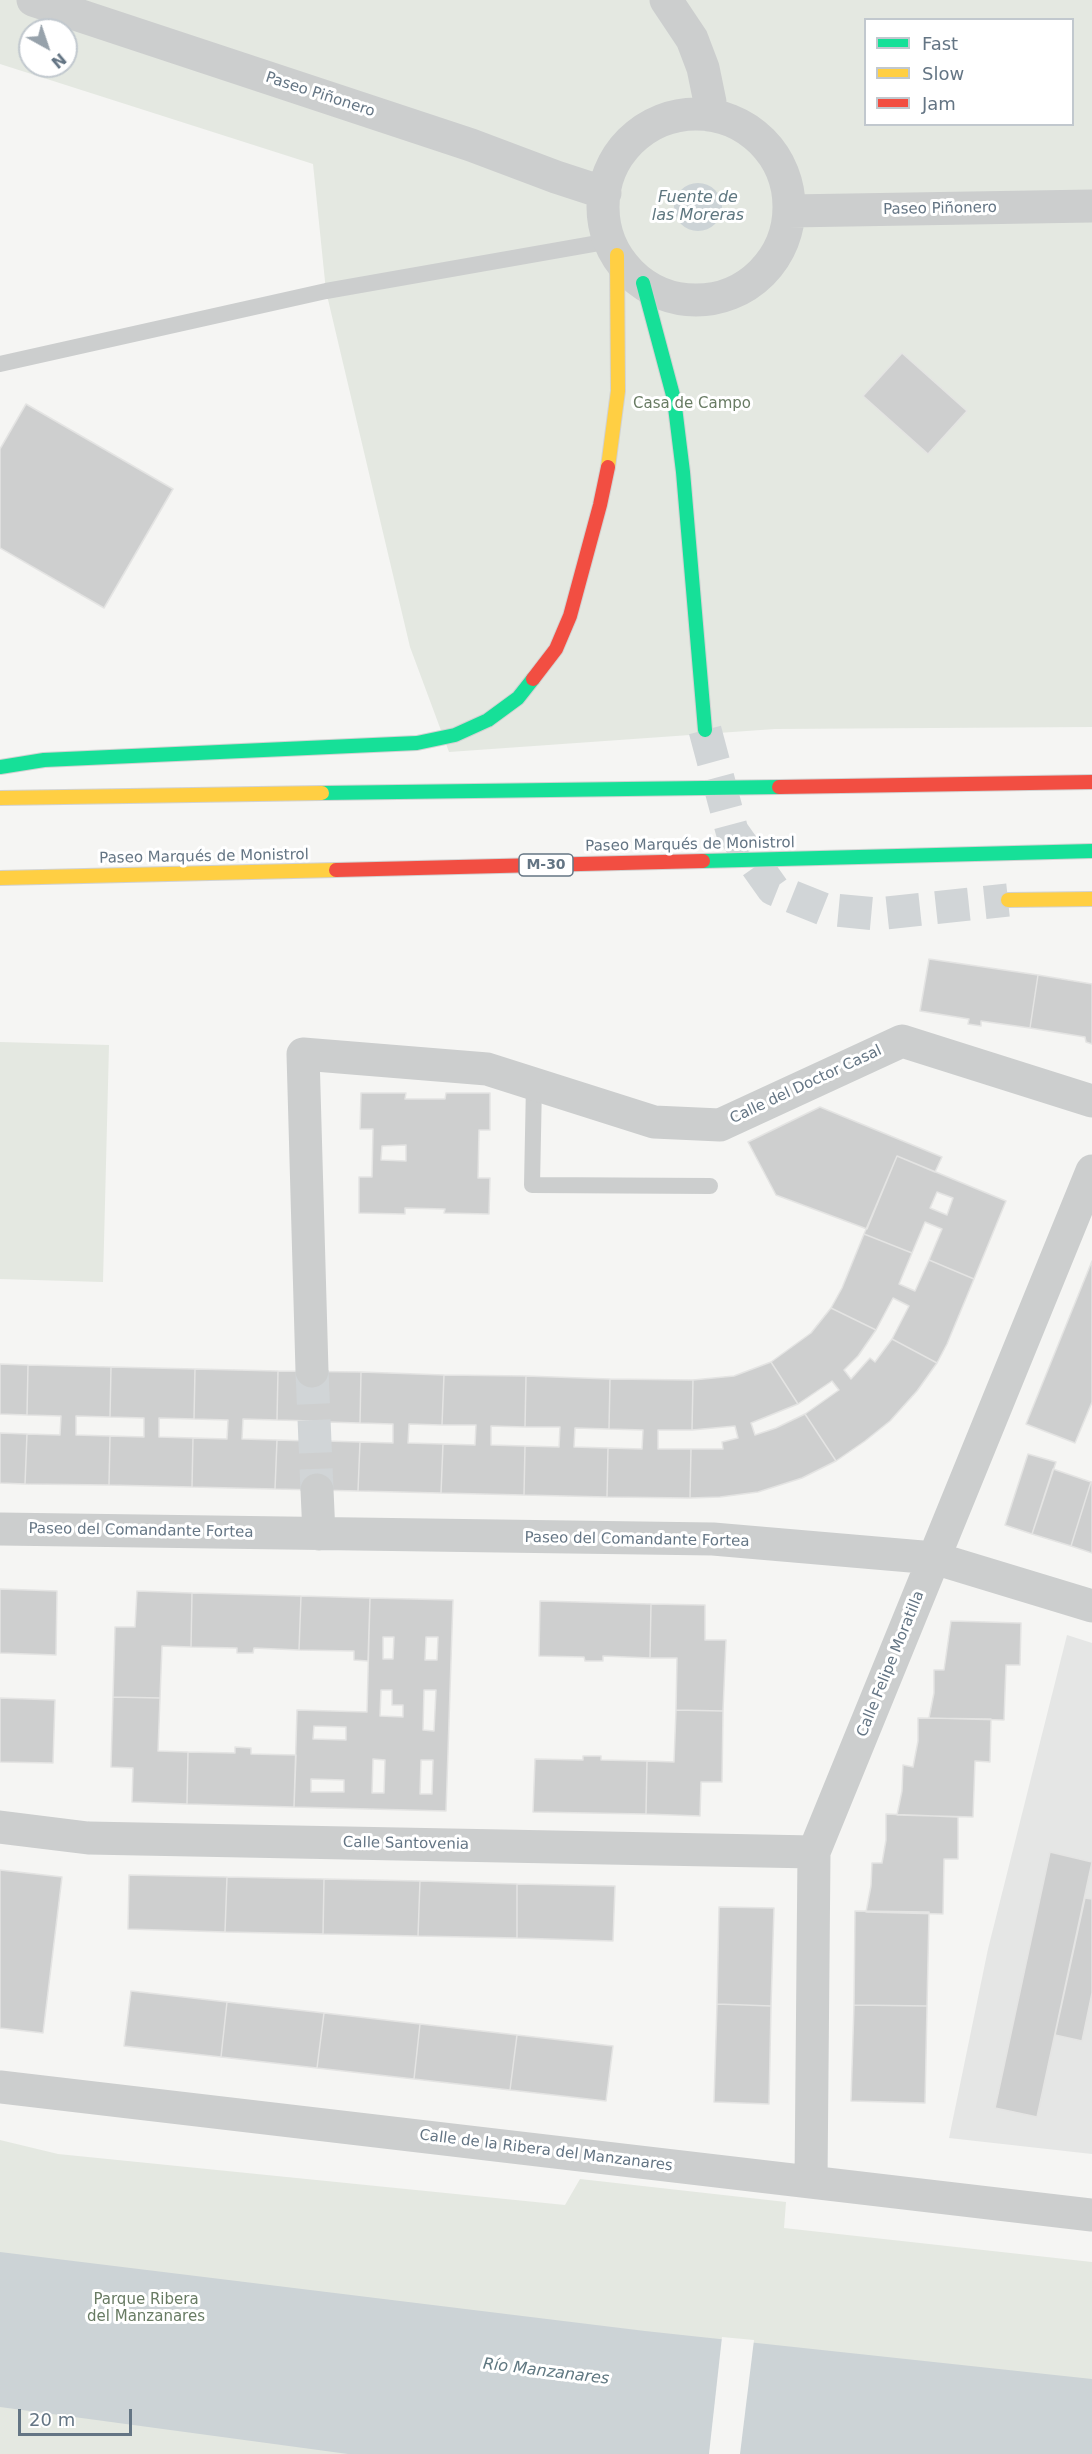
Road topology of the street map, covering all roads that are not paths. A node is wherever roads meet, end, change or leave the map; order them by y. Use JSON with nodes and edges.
{"nodes":[{"id":1,"x":33,"y":0,"type":"edge"},
{"id":2,"x":666,"y":0,"type":"edge"},
{"id":3,"x":709,"y":115,"type":"junction"},
{"id":4,"x":605,"y":193,"type":"junction"},
{"id":5,"x":1092,"y":206,"type":"edge"},
{"id":6,"x":789,"y":211,"type":"junction"},
{"id":7,"x":613,"y":248,"type":"junction"},
{"id":8,"x":643,"y":283,"type":"junction"},
{"id":9,"x":0,"y":364,"type":"edge"},
{"id":10,"x":705,"y":730,"type":"tunnel mouth"},
{"id":11,"x":0,"y":767,"type":"edge"},
{"id":12,"x":1092,"y":782,"type":"edge"},
{"id":13,"x":0,"y":798,"type":"edge"},
{"id":14,"x":1092,"y":851,"type":"edge"},
{"id":15,"x":0,"y":878,"type":"edge"},
{"id":16,"x":1092,"y":899,"type":"edge"},
{"id":17,"x":1008,"y":900,"type":"tunnel mouth"},
{"id":18,"x":534,"y":1084,"type":"junction"},
{"id":19,"x":1092,"y":1101,"type":"edge"},
{"id":20,"x":1092,"y":1171,"type":"edge"},
{"id":21,"x":710,"y":1186,"type":"dead end"},
{"id":22,"x":312,"y":1371,"type":"tunnel mouth"},
{"id":23,"x":317,"y":1490,"type":"tunnel mouth"},
{"id":24,"x":0,"y":1529,"type":"edge"},
{"id":25,"x":319,"y":1534,"type":"junction"},
{"id":26,"x":934,"y":1558,"type":"junction"},
{"id":27,"x":1092,"y":1606,"type":"edge"},
{"id":28,"x":0,"y":1827,"type":"edge"},
{"id":29,"x":814,"y":1852,"type":"junction"},
{"id":30,"x":0,"y":2087,"type":"edge"},
{"id":31,"x":811,"y":2181,"type":"junction"},
{"id":32,"x":1092,"y":2215,"type":"edge"}],
"edges":[{"from":1,"to":4,"type":"street","name":"Paseo Piñonero"},
{"from":2,"to":3,"type":"street"},
{"from":3,"to":4,"type":"street"},
{"from":3,"to":6,"type":"street"},
{"from":4,"to":7,"type":"street"},
{"from":5,"to":6,"type":"street","name":"Paseo Piñonero"},
{"from":6,"to":8,"type":"street"},
{"from":7,"to":8,"type":"street"},
{"from":7,"to":9,"type":"lane"},
{"from":7,"to":11,"type":"highway"},
{"from":8,"to":10,"type":"highway"},
{"from":12,"to":13,"type":"highway"},
{"from":14,"to":15,"type":"highway","name":"Paseo Marqués de Monistrol","number":"M-30"},
{"from":16,"to":17,"type":"highway"},
{"from":18,"to":19,"type":"street","name":"Calle del Doctor Casal"},
{"from":18,"to":21,"type":"lane"},
{"from":18,"to":22,"type":"street","name":"Calle del Doctor Casal"},
{"from":20,"to":26,"type":"street","name":"Calle Felipe Moratilla"},
{"from":23,"to":25,"type":"street"},
{"from":24,"to":25,"type":"street","name":"Paseo del Comandante Fortea"},
{"from":25,"to":26,"type":"street","name":"Paseo del Comandante Fortea"},
{"from":26,"to":27,"type":"street","name":"Paseo del Comandante Fortea"},
{"from":26,"to":29,"type":"street","name":"Calle Felipe Moratilla"},
{"from":28,"to":29,"type":"street","name":"Calle Santovenia"},
{"from":29,"to":31,"type":"street","name":"Calle Felipe Moratilla"},
{"from":30,"to":31,"type":"street","name":"Calle de la Ribera del Manzanares"},
{"from":31,"to":32,"type":"street","name":"Calle de la Ribera del Manzanares"}]}
